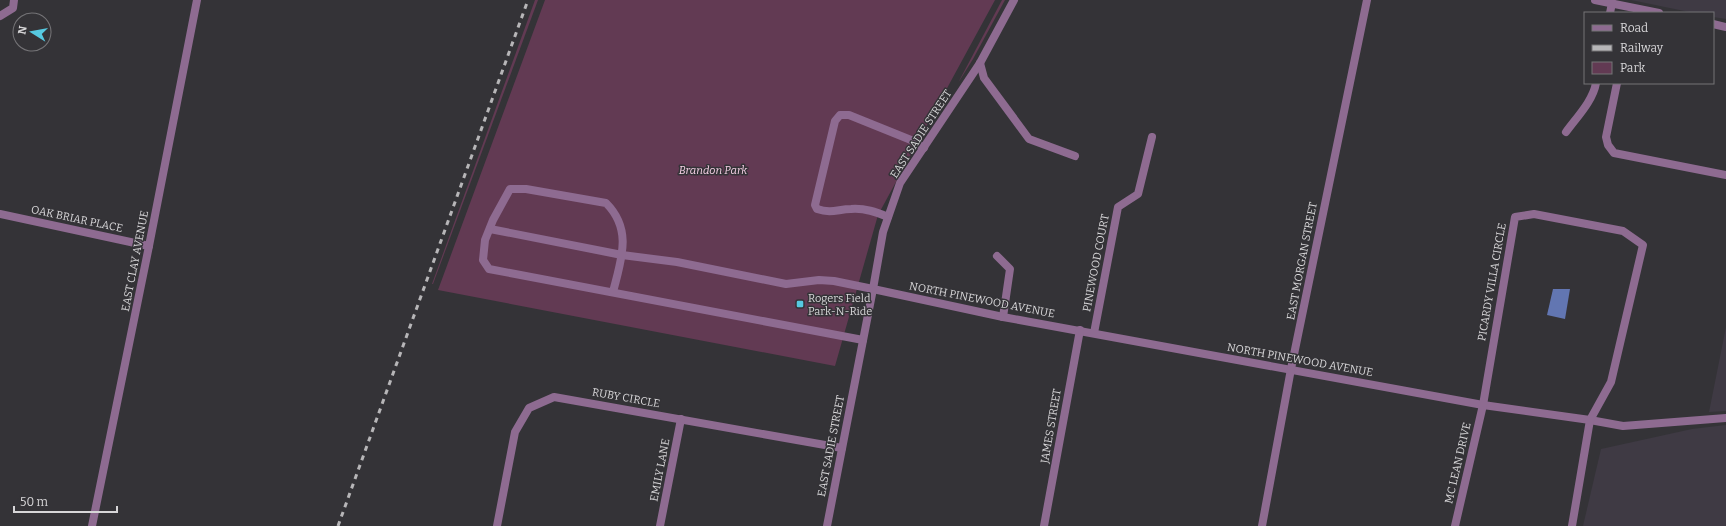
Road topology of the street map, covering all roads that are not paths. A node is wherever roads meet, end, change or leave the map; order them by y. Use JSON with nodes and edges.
{"nodes":[{"id":1,"x":14,"y":0,"type":"edge"},
{"id":2,"x":197,"y":0,"type":"edge"},
{"id":3,"x":1014,"y":0,"type":"edge"},
{"id":4,"x":1366,"y":0,"type":"edge"},
{"id":5,"x":1595,"y":0,"type":"edge"},
{"id":6,"x":1612,"y":4,"type":"junction"},
{"id":7,"x":1632,"y":10,"type":"edge"},
{"id":8,"x":1610,"y":12,"type":"edge"},
{"id":9,"x":1650,"y":12,"type":"edge"},
{"id":10,"x":0,"y":16,"type":"edge"},
{"id":11,"x":1714,"y":24,"type":"edge"},
{"id":12,"x":1726,"y":27,"type":"edge"},
{"id":13,"x":980,"y":63,"type":"junction"},
{"id":14,"x":1596,"y":84,"type":"edge"},
{"id":15,"x":1617,"y":84,"type":"edge"},
{"id":16,"x":1566,"y":132,"type":"dead end"},
{"id":17,"x":1152,"y":137,"type":"dead end"},
{"id":18,"x":924,"y":148,"type":"junction"},
{"id":19,"x":1075,"y":156,"type":"dead end"},
{"id":20,"x":1726,"y":175,"type":"edge"},
{"id":21,"x":0,"y":214,"type":"edge"},
{"id":22,"x":888,"y":217,"type":"junction"},
{"id":23,"x":490,"y":229,"type":"junction"},
{"id":24,"x":149,"y":246,"type":"junction"},
{"id":25,"x":622,"y":255,"type":"junction"},
{"id":26,"x":997,"y":256,"type":"dead end"},
{"id":27,"x":874,"y":289,"type":"junction"},
{"id":28,"x":613,"y":292,"type":"junction"},
{"id":29,"x":1003,"y":317,"type":"junction"},
{"id":30,"x":1080,"y":330,"type":"junction"},
{"id":31,"x":1094,"y":333,"type":"junction"},
{"id":32,"x":863,"y":340,"type":"junction"},
{"id":33,"x":1291,"y":369,"type":"junction"},
{"id":34,"x":1483,"y":405,"type":"junction"},
{"id":35,"x":1726,"y":418,"type":"edge"},
{"id":36,"x":682,"y":419,"type":"junction"},
{"id":37,"x":1590,"y":420,"type":"junction"},
{"id":38,"x":842,"y":448,"type":"junction"},
{"id":39,"x":92,"y":526,"type":"edge"},
{"id":40,"x":497,"y":526,"type":"edge"},
{"id":41,"x":660,"y":526,"type":"edge"},
{"id":42,"x":827,"y":526,"type":"edge"},
{"id":43,"x":1044,"y":526,"type":"edge"},
{"id":44,"x":1262,"y":526,"type":"edge"},
{"id":45,"x":1455,"y":526,"type":"edge"},
{"id":46,"x":1572,"y":526,"type":"edge"}],
"edges":[{"from":1,"to":10,"type":"street"},
{"from":2,"to":24,"type":"street","name":"EAST CLAY AVENUE"},
{"from":3,"to":13,"type":"street","name":"EAST SADIE STREET"},
{"from":4,"to":33,"type":"street","name":"EAST MORGAN STREET"},
{"from":5,"to":6,"type":"street"},
{"from":6,"to":7,"type":"street"},
{"from":6,"to":8,"type":"street"},
{"from":7,"to":9,"type":"street"},
{"from":11,"to":12,"type":"street"},
{"from":13,"to":18,"type":"street","name":"EAST SADIE STREET"},
{"from":13,"to":19,"type":"street"},
{"from":14,"to":16,"type":"street"},
{"from":15,"to":20,"type":"street"},
{"from":17,"to":31,"type":"street","name":"PINEWOOD COURT"},
{"from":18,"to":22,"type":"street","name":"EAST SADIE STREET"},
{"from":18,"to":22,"type":"street"},
{"from":21,"to":24,"type":"street","name":"OAK BRIAR PLACE"},
{"from":22,"to":27,"type":"street","name":"EAST SADIE STREET"},
{"from":23,"to":25,"type":"street","name":"NORTH PINEWOOD AVENUE"},
{"from":23,"to":25,"type":"street"},
{"from":23,"to":28,"type":"street"},
{"from":24,"to":39,"type":"street","name":"EAST CLAY AVENUE"},
{"from":25,"to":27,"type":"street","name":"NORTH PINEWOOD AVENUE"},
{"from":25,"to":28,"type":"street"},
{"from":26,"to":29,"type":"street"},
{"from":27,"to":29,"type":"street","name":"NORTH PINEWOOD AVENUE"},
{"from":27,"to":32,"type":"street","name":"EAST SADIE STREET"},
{"from":28,"to":32,"type":"street"},
{"from":29,"to":30,"type":"street","name":"NORTH PINEWOOD AVENUE"},
{"from":30,"to":31,"type":"street","name":"NORTH PINEWOOD AVENUE"},
{"from":30,"to":43,"type":"street","name":"JAMES STREET"},
{"from":31,"to":33,"type":"street","name":"NORTH PINEWOOD AVENUE"},
{"from":32,"to":38,"type":"street","name":"EAST SADIE STREET"},
{"from":33,"to":34,"type":"street","name":"NORTH PINEWOOD AVENUE"},
{"from":33,"to":44,"type":"street","name":"EAST MORGAN STREET"},
{"from":34,"to":37,"type":"street","name":"NORTH PINEWOOD AVENUE"},
{"from":34,"to":37,"type":"street","name":"PICARDY VILLA CIRCLE"},
{"from":34,"to":45,"type":"street","name":"MC LEAN DRIVE"},
{"from":35,"to":37,"type":"street","name":"NORTH PINEWOOD AVENUE"},
{"from":36,"to":38,"type":"street","name":"RUBY CIRCLE"},
{"from":36,"to":40,"type":"street","name":"RUBY CIRCLE"},
{"from":36,"to":41,"type":"street","name":"EMILY LANE"},
{"from":37,"to":46,"type":"street"},
{"from":38,"to":42,"type":"street","name":"EAST SADIE STREET"}]}
